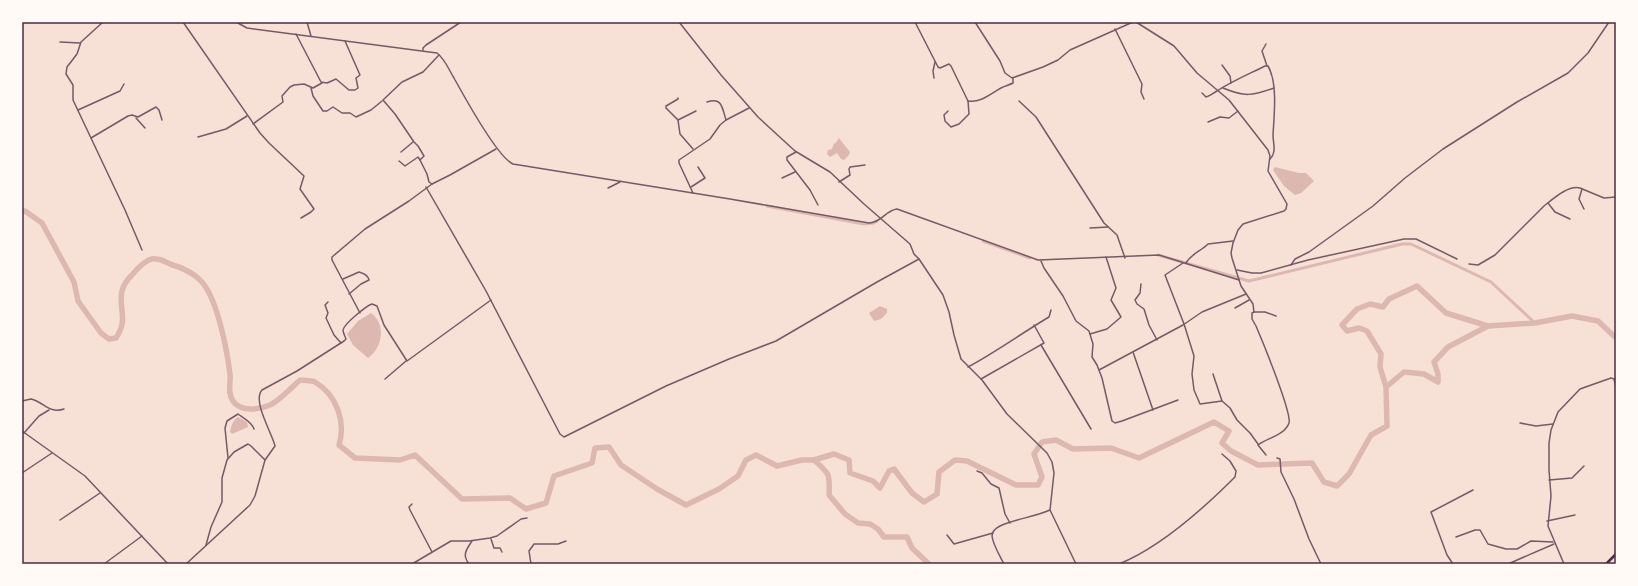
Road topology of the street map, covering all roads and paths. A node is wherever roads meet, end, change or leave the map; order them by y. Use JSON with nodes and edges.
{"nodes":[{"id":1,"x":103,"y":22,"type":"edge"},
{"id":2,"x":183,"y":22,"type":"edge"},
{"id":3,"x":236,"y":22,"type":"edge"},
{"id":4,"x":306,"y":22,"type":"edge"},
{"id":5,"x":461,"y":22,"type":"edge"},
{"id":6,"x":679,"y":22,"type":"edge"},
{"id":7,"x":915,"y":22,"type":"edge"},
{"id":8,"x":975,"y":22,"type":"edge"},
{"id":9,"x":1133,"y":22,"type":"edge"},
{"id":10,"x":1136,"y":22,"type":"edge"},
{"id":11,"x":1609,"y":22,"type":"edge"},
{"id":12,"x":1115,"y":29,"type":"junction"},
{"id":13,"x":296,"y":34,"type":"junction"},
{"id":14,"x":311,"y":36,"type":"junction"},
{"id":15,"x":345,"y":40,"type":"junction"},
{"id":16,"x":60,"y":42,"type":"dead end"},
{"id":17,"x":80,"y":43,"type":"junction"},
{"id":18,"x":1266,"y":44,"type":"dead end"},
{"id":19,"x":423,"y":49,"type":"junction"},
{"id":20,"x":439,"y":55,"type":"junction"},
{"id":21,"x":935,"y":62,"type":"junction"},
{"id":22,"x":1222,"y":65,"type":"dead end"},
{"id":23,"x":1268,"y":66,"type":"junction"},
{"id":24,"x":934,"y":78,"type":"dead end"},
{"id":25,"x":1013,"y":78,"type":"junction"},
{"id":26,"x":322,"y":83,"type":"junction"},
{"id":27,"x":1231,"y":83,"type":"junction"},
{"id":28,"x":124,"y":84,"type":"dead end"},
{"id":29,"x":312,"y":88,"type":"junction"},
{"id":30,"x":1223,"y":88,"type":"junction"},
{"id":31,"x":1274,"y":88,"type":"junction"},
{"id":32,"x":1218,"y":90,"type":"junction"},
{"id":33,"x":1202,"y":92,"type":"dead end"},
{"id":34,"x":678,"y":98,"type":"dead end"},
{"id":35,"x":1144,"y":99,"type":"dead end"},
{"id":36,"x":383,"y":100,"type":"junction"},
{"id":37,"x":1019,"y":101,"type":"dead end"},
{"id":38,"x":706,"y":102,"type":"dead end"},
{"id":39,"x":968,"y":102,"type":"junction"},
{"id":40,"x":749,"y":108,"type":"junction"},
{"id":41,"x":78,"y":110,"type":"junction"},
{"id":42,"x":696,"y":111,"type":"dead end"},
{"id":43,"x":948,"y":111,"type":"dead end"},
{"id":44,"x":1238,"y":111,"type":"junction"},
{"id":45,"x":135,"y":116,"type":"junction"},
{"id":46,"x":247,"y":116,"type":"junction"},
{"id":47,"x":162,"y":120,"type":"dead end"},
{"id":48,"x":678,"y":120,"type":"junction"},
{"id":49,"x":726,"y":120,"type":"junction"},
{"id":50,"x":1208,"y":122,"type":"dead end"},
{"id":51,"x":253,"y":124,"type":"junction"},
{"id":52,"x":145,"y":128,"type":"dead end"},
{"id":53,"x":198,"y":137,"type":"dead end"},
{"id":54,"x":91,"y":138,"type":"junction"},
{"id":55,"x":414,"y":142,"type":"junction"},
{"id":56,"x":497,"y":148,"type":"junction"},
{"id":57,"x":694,"y":149,"type":"junction"},
{"id":58,"x":400,"y":152,"type":"dead end"},
{"id":59,"x":796,"y":152,"type":"junction"},
{"id":60,"x":420,"y":160,"type":"junction"},
{"id":61,"x":1270,"y":160,"type":"junction"},
{"id":62,"x":399,"y":161,"type":"dead end"},
{"id":63,"x":865,"y":165,"type":"dead end"},
{"id":64,"x":698,"y":167,"type":"dead end"},
{"id":65,"x":795,"y":172,"type":"junction"},
{"id":66,"x":782,"y":178,"type":"dead end"},
{"id":67,"x":621,"y":181,"type":"junction"},
{"id":68,"x":839,"y":182,"type":"junction"},
{"id":69,"x":432,"y":184,"type":"junction"},
{"id":70,"x":426,"y":187,"type":"junction"},
{"id":71,"x":608,"y":188,"type":"dead end"},
{"id":72,"x":1582,"y":189,"type":"junction"},
{"id":73,"x":692,"y":190,"type":"junction"},
{"id":74,"x":1616,"y":197,"type":"edge"},
{"id":75,"x":1548,"y":203,"type":"junction"},
{"id":76,"x":818,"y":204,"type":"dead end"},
{"id":77,"x":1584,"y":209,"type":"dead end"},
{"id":78,"x":301,"y":218,"type":"dead end"},
{"id":79,"x":881,"y":219,"type":"junction"},
{"id":80,"x":1570,"y":219,"type":"dead end"},
{"id":81,"x":1109,"y":227,"type":"junction"},
{"id":82,"x":1090,"y":228,"type":"dead end"},
{"id":83,"x":1233,"y":241,"type":"junction"},
{"id":84,"x":142,"y":250,"type":"dead end"},
{"id":85,"x":1106,"y":256,"type":"junction"},
{"id":86,"x":1125,"y":257,"type":"junction"},
{"id":87,"x":919,"y":259,"type":"junction"},
{"id":88,"x":1457,"y":259,"type":"dead end"},
{"id":89,"x":1041,"y":261,"type":"junction"},
{"id":90,"x":1186,"y":262,"type":"junction"},
{"id":91,"x":1469,"y":264,"type":"dead end"},
{"id":92,"x":1291,"y":265,"type":"junction"},
{"id":93,"x":1237,"y":271,"type":"junction"},
{"id":94,"x":342,"y":280,"type":"junction"},
{"id":95,"x":1239,"y":280,"type":"junction"},
{"id":96,"x":1141,"y":284,"type":"dead end"},
{"id":97,"x":349,"y":294,"type":"junction"},
{"id":98,"x":1246,"y":294,"type":"junction"},
{"id":99,"x":491,"y":300,"type":"junction"},
{"id":100,"x":1250,"y":300,"type":"junction"},
{"id":101,"x":328,"y":302,"type":"dead end"},
{"id":102,"x":1235,"y":308,"type":"dead end"},
{"id":103,"x":1051,"y":310,"type":"dead end"},
{"id":104,"x":1254,"y":312,"type":"junction"},
{"id":105,"x":360,"y":313,"type":"junction"},
{"id":106,"x":1276,"y":316,"type":"dead end"},
{"id":107,"x":1184,"y":324,"type":"junction"},
{"id":108,"x":1034,"y":325,"type":"junction"},
{"id":109,"x":1090,"y":334,"type":"junction"},
{"id":110,"x":1157,"y":340,"type":"junction"},
{"id":111,"x":341,"y":343,"type":"junction"},
{"id":112,"x":1041,"y":345,"type":"junction"},
{"id":113,"x":1133,"y":352,"type":"junction"},
{"id":114,"x":407,"y":360,"type":"junction"},
{"id":115,"x":968,"y":367,"type":"junction"},
{"id":116,"x":1099,"y":370,"type":"junction"},
{"id":117,"x":1213,"y":374,"type":"dead end"},
{"id":118,"x":385,"y":379,"type":"dead end"},
{"id":119,"x":981,"y":379,"type":"junction"},
{"id":120,"x":1616,"y":387,"type":"edge"},
{"id":121,"x":1178,"y":400,"type":"dead end"},
{"id":122,"x":22,"y":401,"type":"edge"},
{"id":123,"x":1222,"y":401,"type":"junction"},
{"id":124,"x":64,"y":409,"type":"dead end"},
{"id":125,"x":50,"y":410,"type":"junction"},
{"id":126,"x":1153,"y":410,"type":"junction"},
{"id":127,"x":1520,"y":423,"type":"dead end"},
{"id":128,"x":1553,"y":424,"type":"junction"},
{"id":129,"x":254,"y":429,"type":"dead end"},
{"id":130,"x":1091,"y":429,"type":"dead end"},
{"id":131,"x":22,"y":431,"type":"edge"},
{"id":132,"x":24,"y":433,"type":"junction"},
{"id":133,"x":1258,"y":445,"type":"junction"},
{"id":134,"x":52,"y":453,"type":"junction"},
{"id":135,"x":1222,"y":454,"type":"dead end"},
{"id":136,"x":1266,"y":455,"type":"dead end"},
{"id":137,"x":228,"y":458,"type":"junction"},
{"id":138,"x":1277,"y":458,"type":"dead end"},
{"id":139,"x":265,"y":460,"type":"junction"},
{"id":140,"x":1584,"y":466,"type":"dead end"},
{"id":141,"x":977,"y":471,"type":"dead end"},
{"id":142,"x":22,"y":473,"type":"edge"},
{"id":143,"x":1549,"y":480,"type":"junction"},
{"id":144,"x":1473,"y":490,"type":"dead end"},
{"id":145,"x":100,"y":492,"type":"junction"},
{"id":146,"x":412,"y":504,"type":"dead end"},
{"id":147,"x":1050,"y":510,"type":"junction"},
{"id":148,"x":1575,"y":515,"type":"dead end"},
{"id":149,"x":527,"y":518,"type":"dead end"},
{"id":150,"x":60,"y":520,"type":"dead end"},
{"id":151,"x":1547,"y":521,"type":"junction"},
{"id":152,"x":1010,"y":523,"type":"junction"},
{"id":153,"x":993,"y":533,"type":"junction"},
{"id":154,"x":947,"y":535,"type":"dead end"},
{"id":155,"x":142,"y":536,"type":"junction"},
{"id":156,"x":1456,"y":537,"type":"dead end"},
{"id":157,"x":490,"y":538,"type":"junction"},
{"id":158,"x":472,"y":541,"type":"junction"},
{"id":159,"x":566,"y":541,"type":"dead end"},
{"id":160,"x":1554,"y":543,"type":"junction"},
{"id":161,"x":206,"y":545,"type":"junction"},
{"id":162,"x":432,"y":552,"type":"junction"},
{"id":163,"x":502,"y":552,"type":"dead end"},
{"id":164,"x":1616,"y":554,"type":"edge"},
{"id":165,"x":104,"y":564,"type":"edge"},
{"id":166,"x":168,"y":564,"type":"edge"},
{"id":167,"x":186,"y":564,"type":"edge"},
{"id":168,"x":412,"y":564,"type":"edge"},
{"id":169,"x":469,"y":564,"type":"edge"},
{"id":170,"x":531,"y":564,"type":"edge"},
{"id":171,"x":1004,"y":564,"type":"edge"},
{"id":172,"x":1076,"y":564,"type":"edge"},
{"id":173,"x":1119,"y":564,"type":"edge"},
{"id":174,"x":1321,"y":564,"type":"edge"},
{"id":175,"x":1453,"y":564,"type":"edge"},
{"id":176,"x":1508,"y":564,"type":"edge"},
{"id":177,"x":1564,"y":564,"type":"edge"},
{"id":178,"x":1606,"y":564,"type":"edge"}],
"edges":[{"from":1,"to":17,"type":"street"},
{"from":2,"to":46,"type":"street"},
{"from":3,"to":13,"type":"street"},
{"from":4,"to":14,"type":"street"},
{"from":5,"to":19,"type":"street"},
{"from":6,"to":40,"type":"street"},
{"from":7,"to":21,"type":"street"},
{"from":8,"to":25,"type":"street"},
{"from":9,"to":12,"type":"street"},
{"from":10,"to":32,"type":"street"},
{"from":11,"to":92,"type":"street"},
{"from":12,"to":25,"type":"street"},
{"from":12,"to":35,"type":"street"},
{"from":13,"to":14,"type":"street"},
{"from":13,"to":26,"type":"street"},
{"from":14,"to":15,"type":"street"},
{"from":15,"to":19,"type":"street"},
{"from":15,"to":26,"type":"street"},
{"from":16,"to":17,"type":"street"},
{"from":17,"to":41,"type":"street"},
{"from":18,"to":23,"type":"street"},
{"from":19,"to":20,"type":"street"},
{"from":20,"to":36,"type":"street"},
{"from":20,"to":56,"type":"street"},
{"from":21,"to":24,"type":"street"},
{"from":21,"to":39,"type":"street"},
{"from":22,"to":27,"type":"street"},
{"from":23,"to":27,"type":"street"},
{"from":23,"to":31,"type":"street"},
{"from":25,"to":39,"type":"street"},
{"from":26,"to":29,"type":"street"},
{"from":27,"to":30,"type":"street"},
{"from":28,"to":41,"type":"street"},
{"from":29,"to":36,"type":"street"},
{"from":29,"to":51,"type":"street"},
{"from":30,"to":31,"type":"street"},
{"from":30,"to":32,"type":"street"},
{"from":31,"to":61,"type":"street"},
{"from":32,"to":33,"type":"street"},
{"from":32,"to":44,"type":"street"},
{"from":34,"to":48,"type":"street"},
{"from":36,"to":55,"type":"street"},
{"from":37,"to":81,"type":"street"},
{"from":38,"to":49,"type":"street"},
{"from":39,"to":43,"type":"street"},
{"from":40,"to":49,"type":"street"},
{"from":40,"to":59,"type":"street"},
{"from":41,"to":54,"type":"street"},
{"from":42,"to":48,"type":"street"},
{"from":44,"to":50,"type":"street"},
{"from":44,"to":61,"type":"street"},
{"from":45,"to":47,"type":"street"},
{"from":45,"to":52,"type":"street"},
{"from":45,"to":54,"type":"street"},
{"from":46,"to":51,"type":"street"},
{"from":46,"to":53,"type":"street"},
{"from":48,"to":57,"type":"street"},
{"from":49,"to":57,"type":"street"},
{"from":51,"to":78,"type":"street"},
{"from":54,"to":84,"type":"street"},
{"from":55,"to":58,"type":"street"},
{"from":55,"to":60,"type":"street"},
{"from":56,"to":67,"type":"street"},
{"from":56,"to":69,"type":"street"},
{"from":57,"to":73,"type":"street"},
{"from":59,"to":65,"type":"street"},
{"from":59,"to":68,"type":"street"},
{"from":60,"to":62,"type":"street"},
{"from":60,"to":69,"type":"street"},
{"from":61,"to":83,"type":"street"},
{"from":63,"to":68,"type":"street"},
{"from":64,"to":73,"type":"street"},
{"from":65,"to":66,"type":"street"},
{"from":65,"to":76,"type":"street"},
{"from":67,"to":71,"type":"street"},
{"from":67,"to":73,"type":"street"},
{"from":68,"to":79,"type":"street"},
{"from":69,"to":70,"type":"street"},
{"from":70,"to":94,"type":"street"},
{"from":70,"to":99,"type":"street"},
{"from":72,"to":74,"type":"street"},
{"from":72,"to":75,"type":"street"},
{"from":72,"to":77,"type":"street"},
{"from":73,"to":79,"type":"street"},
{"from":75,"to":80,"type":"street"},
{"from":75,"to":91,"type":"street"},
{"from":79,"to":87,"type":"street"},
{"from":79,"to":89,"type":"street"},
{"from":81,"to":82,"type":"street"},
{"from":81,"to":86,"type":"street"},
{"from":83,"to":90,"type":"street"},
{"from":83,"to":93,"type":"street"},
{"from":85,"to":86,"type":"street"},
{"from":85,"to":89,"type":"street"},
{"from":85,"to":109,"type":"street"},
{"from":86,"to":90,"type":"street"},
{"from":87,"to":99,"type":"street"},
{"from":87,"to":115,"type":"street"},
{"from":88,"to":92,"type":"street"},
{"from":89,"to":109,"type":"street"},
{"from":90,"to":95,"type":"street"},
{"from":90,"to":107,"type":"street"},
{"from":92,"to":93,"type":"street"},
{"from":93,"to":95,"type":"street"},
{"from":94,"to":97,"type":"street"},
{"from":94,"to":97,"type":"street"},
{"from":95,"to":98,"type":"street"},
{"from":96,"to":110,"type":"street"},
{"from":97,"to":105,"type":"street"},
{"from":98,"to":100,"type":"street"},
{"from":98,"to":107,"type":"street"},
{"from":99,"to":114,"type":"street"},
{"from":100,"to":102,"type":"street"},
{"from":100,"to":104,"type":"street"},
{"from":101,"to":111,"type":"street"},
{"from":103,"to":108,"type":"street"},
{"from":104,"to":106,"type":"street"},
{"from":104,"to":133,"type":"street"},
{"from":105,"to":111,"type":"street"},
{"from":105,"to":114,"type":"street"},
{"from":107,"to":110,"type":"street"},
{"from":107,"to":123,"type":"street"},
{"from":108,"to":112,"type":"street"},
{"from":108,"to":115,"type":"street"},
{"from":109,"to":116,"type":"street"},
{"from":110,"to":113,"type":"street"},
{"from":111,"to":139,"type":"street"},
{"from":112,"to":119,"type":"street"},
{"from":112,"to":130,"type":"street"},
{"from":113,"to":116,"type":"street"},
{"from":113,"to":126,"type":"street"},
{"from":114,"to":118,"type":"street"},
{"from":115,"to":119,"type":"street"},
{"from":116,"to":126,"type":"street"},
{"from":117,"to":123,"type":"street"},
{"from":119,"to":147,"type":"street"},
{"from":120,"to":128,"type":"street"},
{"from":121,"to":126,"type":"street"},
{"from":122,"to":125,"type":"street"},
{"from":123,"to":133,"type":"street"},
{"from":124,"to":125,"type":"street"},
{"from":125,"to":132,"type":"street"},
{"from":127,"to":128,"type":"street"},
{"from":128,"to":143,"type":"street"},
{"from":129,"to":137,"type":"street"},
{"from":131,"to":132,"type":"street"},
{"from":132,"to":134,"type":"street"},
{"from":133,"to":136,"type":"street"},
{"from":134,"to":142,"type":"street"},
{"from":134,"to":145,"type":"street"},
{"from":135,"to":173,"type":"street"},
{"from":137,"to":139,"type":"street"},
{"from":137,"to":161,"type":"street"},
{"from":138,"to":174,"type":"street"},
{"from":139,"to":161,"type":"street"},
{"from":140,"to":143,"type":"street"},
{"from":141,"to":152,"type":"street"},
{"from":143,"to":151,"type":"street"},
{"from":144,"to":175,"type":"street"},
{"from":145,"to":150,"type":"street"},
{"from":145,"to":155,"type":"street"},
{"from":146,"to":162,"type":"street"},
{"from":147,"to":152,"type":"street"},
{"from":147,"to":172,"type":"street"},
{"from":148,"to":151,"type":"street"},
{"from":149,"to":157,"type":"street"},
{"from":151,"to":160,"type":"street"},
{"from":152,"to":153,"type":"street"},
{"from":153,"to":154,"type":"street"},
{"from":153,"to":171,"type":"street"},
{"from":155,"to":165,"type":"street"},
{"from":155,"to":166,"type":"street"},
{"from":156,"to":160,"type":"street"},
{"from":157,"to":158,"type":"street"},
{"from":157,"to":163,"type":"street"},
{"from":158,"to":162,"type":"street"},
{"from":158,"to":169,"type":"street"},
{"from":159,"to":170,"type":"street"},
{"from":160,"to":176,"type":"street"},
{"from":160,"to":177,"type":"street"},
{"from":161,"to":167,"type":"street"},
{"from":162,"to":168,"type":"street"},
{"from":164,"to":178,"type":"highway"}]}
